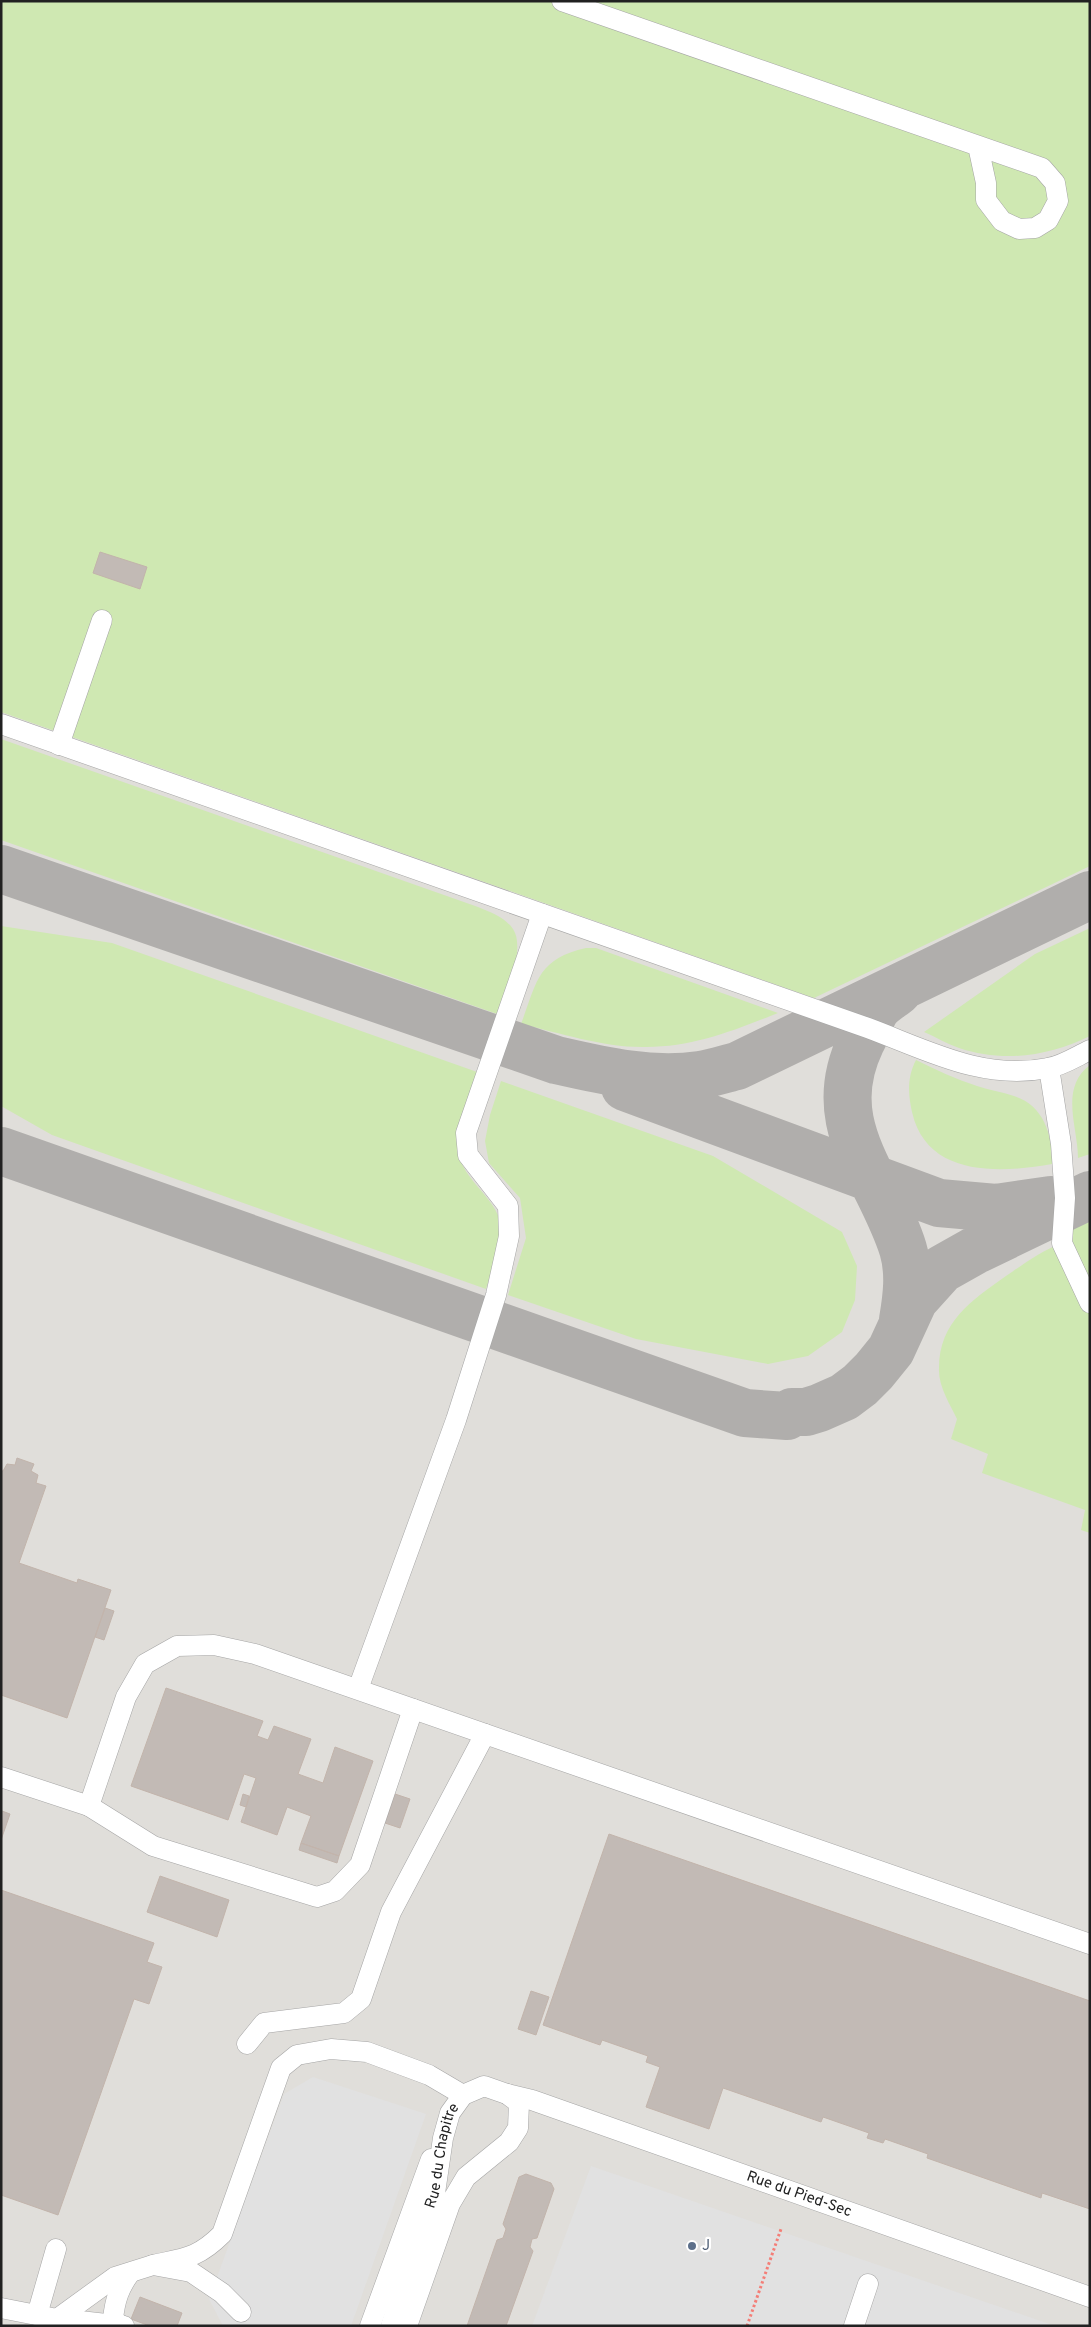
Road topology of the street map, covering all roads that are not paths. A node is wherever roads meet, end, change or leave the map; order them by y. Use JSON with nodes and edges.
{"nodes":[{"id":1,"x":562,"y":1,"type":"edge"},
{"id":2,"x":978,"y":146,"type":"junction"},
{"id":3,"x":102,"y":620,"type":"dead end"},
{"id":4,"x":1,"y":724,"type":"edge"},
{"id":5,"x":59,"y":745,"type":"junction"},
{"id":6,"x":542,"y":914,"type":"junction"},
{"id":7,"x":1090,"y":1050,"type":"edge"},
{"id":8,"x":1049,"y":1068,"type":"junction"},
{"id":9,"x":1090,"y":1303,"type":"edge"},
{"id":10,"x":358,"y":1689,"type":"junction"},
{"id":11,"x":413,"y":1709,"type":"junction"},
{"id":12,"x":485,"y":1734,"type":"junction"},
{"id":13,"x":1,"y":1777,"type":"edge"},
{"id":14,"x":90,"y":1806,"type":"junction"},
{"id":15,"x":1090,"y":1944,"type":"edge"},
{"id":16,"x":247,"y":2044,"type":"dead end"},
{"id":17,"x":507,"y":2094,"type":"junction"},
{"id":18,"x":463,"y":2095,"type":"junction"},
{"id":19,"x":450,"y":2113,"type":"junction"},
{"id":20,"x":56,"y":2249,"type":"dead end"},
{"id":21,"x":153,"y":2265,"type":"junction"},
{"id":22,"x":130,"y":2273,"type":"junction"},
{"id":23,"x":868,"y":2284,"type":"dead end"},
{"id":24,"x":1090,"y":2297,"type":"edge"},
{"id":25,"x":1,"y":2308,"type":"edge"},
{"id":26,"x":241,"y":2312,"type":"dead end"},
{"id":27,"x":37,"y":2315,"type":"junction"},
{"id":28,"x":66,"y":2322,"type":"edge"},
{"id":29,"x":120,"y":2325,"type":"edge"},
{"id":30,"x":124,"y":2326,"type":"edge"},
{"id":31,"x":370,"y":2326,"type":"edge"},
{"id":32,"x":391,"y":2326,"type":"edge"},
{"id":33,"x":407,"y":2326,"type":"edge"},
{"id":34,"x":854,"y":2326,"type":"edge"}],
"edges":[{"from":1,"to":2,"type":"street"},
{"from":2,"to":2,"type":"street"},
{"from":3,"to":5,"type":"street"},
{"from":4,"to":5,"type":"street"},
{"from":5,"to":6,"type":"street"},
{"from":6,"to":8,"type":"street"},
{"from":6,"to":10,"type":"street"},
{"from":7,"to":8,"type":"street"},
{"from":8,"to":9,"type":"street"},
{"from":10,"to":11,"type":"street"},
{"from":10,"to":14,"type":"street"},
{"from":11,"to":12,"type":"street"},
{"from":11,"to":14,"type":"street"},
{"from":12,"to":15,"type":"street"},
{"from":12,"to":16,"type":"street"},
{"from":13,"to":14,"type":"street"},
{"from":17,"to":18,"type":"street","name":"Rue du Chapitre"},
{"from":17,"to":24,"type":"street","name":"Rue du Pied-Sec"},
{"from":17,"to":33,"type":"street","name":"Rue du Chapitre"},
{"from":18,"to":19,"type":"street","name":"Rue du Chapitre"},
{"from":18,"to":21,"type":"street"},
{"from":19,"to":31,"type":"street"},
{"from":19,"to":32,"type":"street","name":"Rue du Chapitre"},
{"from":20,"to":27,"type":"street"},
{"from":21,"to":22,"type":"street"},
{"from":21,"to":26,"type":"street"},
{"from":22,"to":28,"type":"street"},
{"from":22,"to":29,"type":"street"},
{"from":23,"to":34,"type":"street"},
{"from":25,"to":27,"type":"street"},
{"from":27,"to":28,"type":"street"},
{"from":28,"to":29,"type":"street"},
{"from":29,"to":30,"type":"street"}]}
